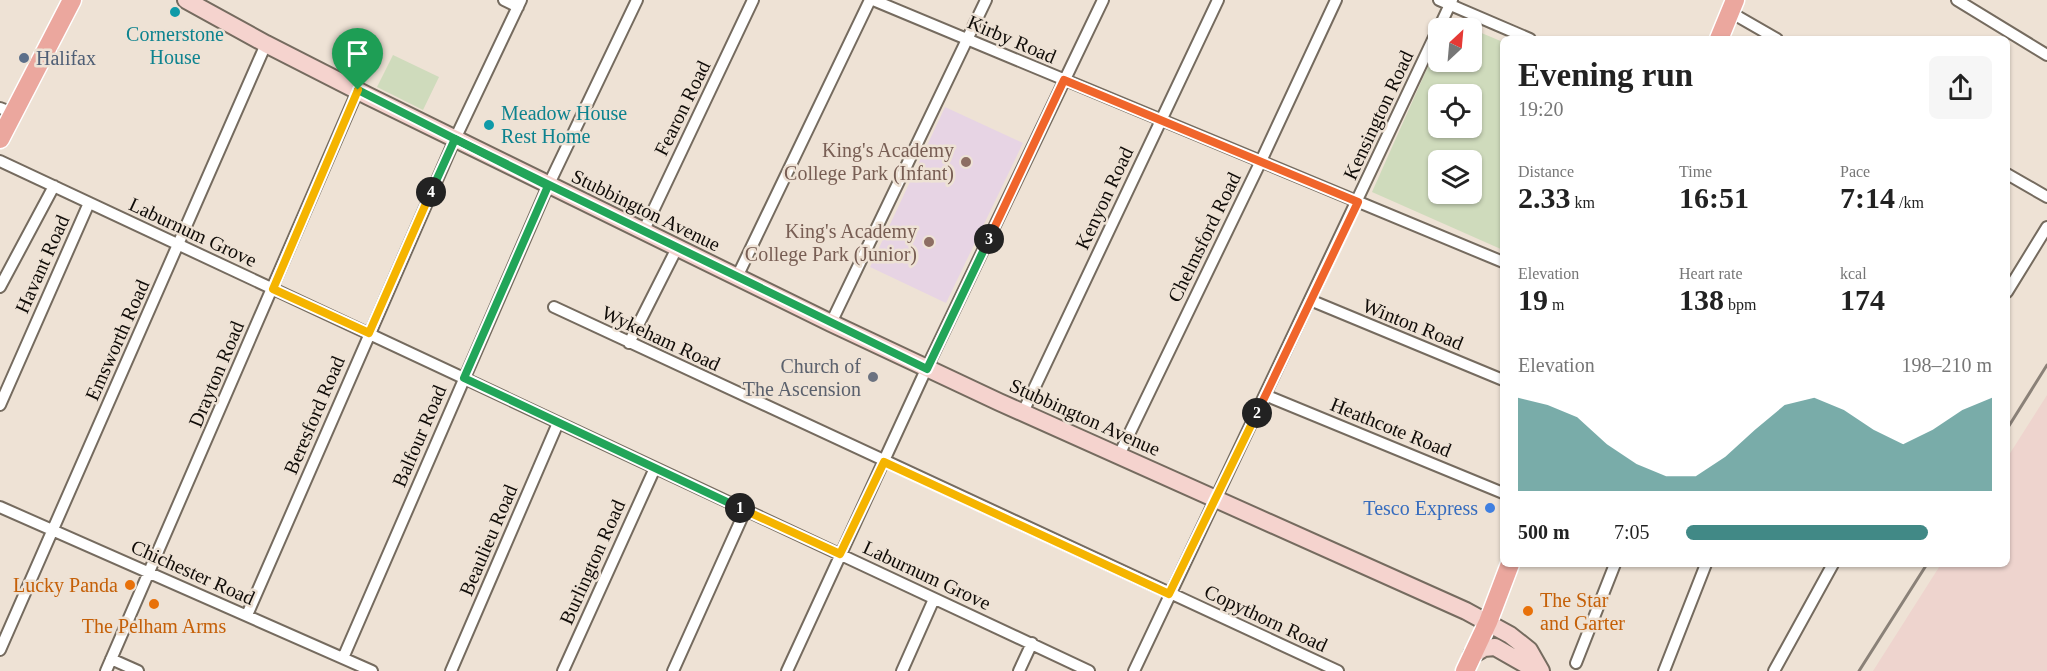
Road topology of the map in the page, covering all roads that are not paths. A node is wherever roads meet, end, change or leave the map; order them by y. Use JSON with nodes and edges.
{"nodes":[{"id":1,"x":72,"y":0,"type":"edge"},
{"id":2,"x":186,"y":0,"type":"edge"},
{"id":3,"x":504,"y":0,"type":"edge"},
{"id":4,"x":637,"y":0,"type":"edge"},
{"id":5,"x":753,"y":0,"type":"edge"},
{"id":6,"x":872,"y":0,"type":"edge"},
{"id":7,"x":987,"y":0,"type":"edge"},
{"id":8,"x":1103,"y":0,"type":"edge"},
{"id":9,"x":1218,"y":0,"type":"edge"},
{"id":10,"x":1336,"y":0,"type":"edge"},
{"id":11,"x":1439,"y":0,"type":"edge"},
{"id":12,"x":1957,"y":0,"type":"edge"},
{"id":13,"x":1451,"y":2,"type":"edge"},
{"id":14,"x":519,"y":3,"type":"edge"},
{"id":15,"x":1730,"y":4,"type":"edge"},
{"id":16,"x":1444,"y":18,"type":"edge"},
{"id":17,"x":1524,"y":36,"type":"edge"},
{"id":18,"x":1720,"y":36,"type":"edge"},
{"id":19,"x":1773,"y":36,"type":"edge"},
{"id":20,"x":967,"y":40,"type":"junction"},
{"id":21,"x":266,"y":44,"type":"junction"},
{"id":22,"x":1428,"y":52,"type":"edge"},
{"id":23,"x":2047,"y":55,"type":"edge"},
{"id":24,"x":1064,"y":80,"type":"junction"},
{"id":25,"x":358,"y":90,"type":"junction"},
{"id":26,"x":6,"y":110,"type":"edge"},
{"id":27,"x":1161,"y":120,"type":"junction"},
{"id":28,"x":0,"y":139,"type":"edge"},
{"id":29,"x":455,"y":139,"type":"junction"},
{"id":30,"x":0,"y":161,"type":"edge"},
{"id":31,"x":1261,"y":161,"type":"junction"},
{"id":32,"x":2010,"y":176,"type":"edge"},
{"id":33,"x":54,"y":186,"type":"junction"},
{"id":34,"x":548,"y":186,"type":"junction"},
{"id":35,"x":2047,"y":197,"type":"edge"},
{"id":36,"x":1358,"y":202,"type":"junction"},
{"id":37,"x":89,"y":204,"type":"junction"},
{"id":38,"x":2047,"y":227,"type":"edge"},
{"id":39,"x":643,"y":232,"type":"junction"},
{"id":40,"x":178,"y":245,"type":"junction"},
{"id":41,"x":677,"y":248,"type":"junction"},
{"id":42,"x":1500,"y":261,"type":"edge"},
{"id":43,"x":737,"y":277,"type":"junction"},
{"id":44,"x":0,"y":287,"type":"edge"},
{"id":45,"x":2010,"y":287,"type":"edge"},
{"id":46,"x":273,"y":289,"type":"junction"},
{"id":47,"x":1310,"y":300,"type":"junction"},
{"id":48,"x":554,"y":308,"type":"dead end"},
{"id":49,"x":831,"y":323,"type":"junction"},
{"id":50,"x":369,"y":333,"type":"junction"},
{"id":51,"x":629,"y":343,"type":"junction"},
{"id":52,"x":927,"y":369,"type":"junction"},
{"id":53,"x":464,"y":378,"type":"junction"},
{"id":54,"x":1500,"y":379,"type":"edge"},
{"id":55,"x":1265,"y":395,"type":"junction"},
{"id":56,"x":0,"y":405,"type":"edge"},
{"id":57,"x":1023,"y":412,"type":"junction"},
{"id":58,"x":558,"y":423,"type":"junction"},
{"id":59,"x":1119,"y":455,"type":"junction"},
{"id":60,"x":884,"y":462,"type":"junction"},
{"id":61,"x":655,"y":468,"type":"junction"},
{"id":62,"x":1500,"y":492,"type":"edge"},
{"id":63,"x":1214,"y":498,"type":"junction"},
{"id":64,"x":0,"y":507,"type":"edge"},
{"id":65,"x":745,"y":510,"type":"junction"},
{"id":66,"x":53,"y":530,"type":"junction"},
{"id":67,"x":840,"y":554,"type":"junction"},
{"id":68,"x":1509,"y":567,"type":"edge"},
{"id":69,"x":1614,"y":567,"type":"edge"},
{"id":70,"x":1705,"y":567,"type":"edge"},
{"id":71,"x":1831,"y":567,"type":"edge"},
{"id":72,"x":150,"y":572,"type":"junction"},
{"id":73,"x":1169,"y":594,"type":"junction"},
{"id":74,"x":934,"y":598,"type":"junction"},
{"id":75,"x":247,"y":615,"type":"junction"},
{"id":76,"x":1488,"y":622,"type":"junction"},
{"id":77,"x":1032,"y":643,"type":"junction"},
{"id":78,"x":0,"y":650,"type":"edge"},
{"id":79,"x":343,"y":658,"type":"junction"},
{"id":80,"x":111,"y":659,"type":"junction"},
{"id":81,"x":1469,"y":663,"type":"edge"},
{"id":82,"x":1576,"y":663,"type":"dead end"},
{"id":83,"x":106,"y":671,"type":"edge"},
{"id":84,"x":138,"y":671,"type":"edge"},
{"id":85,"x":372,"y":671,"type":"edge"},
{"id":86,"x":451,"y":671,"type":"edge"},
{"id":87,"x":562,"y":671,"type":"edge"},
{"id":88,"x":673,"y":671,"type":"edge"},
{"id":89,"x":787,"y":671,"type":"edge"},
{"id":90,"x":902,"y":671,"type":"edge"},
{"id":91,"x":1019,"y":671,"type":"edge"},
{"id":92,"x":1089,"y":671,"type":"edge"},
{"id":93,"x":1134,"y":671,"type":"edge"},
{"id":94,"x":1338,"y":671,"type":"edge"},
{"id":95,"x":1539,"y":671,"type":"edge"},
{"id":96,"x":1664,"y":671,"type":"edge"},
{"id":97,"x":1774,"y":671,"type":"edge"}],
"edges":[{"from":1,"to":26,"type":"main road"},
{"from":2,"to":21,"type":"street","name":"Stubbington Avenue"},
{"from":3,"to":14,"type":"street"},
{"from":4,"to":34,"type":"street","name":"Balfour Road"},
{"from":5,"to":39,"type":"street","name":"Fearon Road"},
{"from":6,"to":20,"type":"street","name":"Kirby Road"},
{"from":6,"to":43,"type":"street"},
{"from":7,"to":20,"type":"street"},
{"from":8,"to":24,"type":"street"},
{"from":9,"to":27,"type":"street","name":"Kenyon Road"},
{"from":10,"to":31,"type":"street","name":"Chelmsford Road"},
{"from":11,"to":13,"type":"street"},
{"from":12,"to":23,"type":"street"},
{"from":13,"to":16,"type":"street","name":"Kensington Road"},
{"from":13,"to":17,"type":"street"},
{"from":14,"to":29,"type":"street","name":"Beresford Road"},
{"from":15,"to":18,"type":"main road"},
{"from":15,"to":19,"type":"street"},
{"from":20,"to":24,"type":"street","name":"Kirby Road"},
{"from":20,"to":49,"type":"street"},
{"from":21,"to":25,"type":"street","name":"Stubbington Avenue"},
{"from":21,"to":40,"type":"street","name":"Emsworth Road"},
{"from":22,"to":36,"type":"street","name":"Kensington Road"},
{"from":24,"to":27,"type":"street","name":"Kirby Road"},
{"from":24,"to":52,"type":"street"},
{"from":25,"to":29,"type":"street","name":"Stubbington Avenue"},
{"from":25,"to":46,"type":"street","name":"Drayton Road"},
{"from":26,"to":28,"type":"main road"},
{"from":27,"to":31,"type":"street","name":"Kirby Road"},
{"from":27,"to":57,"type":"street","name":"Kenyon Road"},
{"from":29,"to":34,"type":"street","name":"Stubbington Avenue"},
{"from":29,"to":50,"type":"street","name":"Beresford Road"},
{"from":30,"to":33,"type":"street","name":"Laburnum Grove"},
{"from":31,"to":36,"type":"street","name":"Kirby Road"},
{"from":31,"to":59,"type":"street","name":"Chelmsford Road"},
{"from":32,"to":35,"type":"street"},
{"from":33,"to":37,"type":"street","name":"Laburnum Grove"},
{"from":33,"to":44,"type":"street"},
{"from":34,"to":39,"type":"street","name":"Stubbington Avenue"},
{"from":34,"to":53,"type":"street","name":"Balfour Road"},
{"from":36,"to":42,"type":"street","name":"Kirby Road"},
{"from":36,"to":47,"type":"street","name":"Kensington Road"},
{"from":37,"to":40,"type":"street","name":"Laburnum Grove"},
{"from":37,"to":56,"type":"street","name":"Havant Road"},
{"from":38,"to":45,"type":"street"},
{"from":39,"to":41,"type":"street","name":"Stubbington Avenue"},
{"from":40,"to":46,"type":"street","name":"Laburnum Grove"},
{"from":40,"to":66,"type":"street","name":"Emsworth Road"},
{"from":41,"to":43,"type":"street","name":"Stubbington Avenue"},
{"from":41,"to":51,"type":"street"},
{"from":43,"to":49,"type":"street","name":"Stubbington Avenue"},
{"from":46,"to":50,"type":"street","name":"Laburnum Grove"},
{"from":46,"to":72,"type":"street","name":"Drayton Road"},
{"from":47,"to":54,"type":"street","name":"Winton Road"},
{"from":47,"to":55,"type":"street","name":"Kensington Road"},
{"from":48,"to":51,"type":"street","name":"Wykeham Road"},
{"from":49,"to":52,"type":"street","name":"Stubbington Avenue"},
{"from":50,"to":53,"type":"street","name":"Laburnum Grove"},
{"from":50,"to":75,"type":"street","name":"Beresford Road"},
{"from":51,"to":60,"type":"street","name":"Wykeham Road"},
{"from":52,"to":57,"type":"street","name":"Stubbington Avenue"},
{"from":52,"to":60,"type":"street"},
{"from":53,"to":58,"type":"street","name":"Laburnum Grove"},
{"from":53,"to":79,"type":"street","name":"Balfour Road"},
{"from":55,"to":62,"type":"street","name":"Heathcote Road"},
{"from":55,"to":63,"type":"street","name":"Kensington Road"},
{"from":57,"to":59,"type":"street","name":"Stubbington Avenue"},
{"from":58,"to":61,"type":"street","name":"Laburnum Grove"},
{"from":58,"to":86,"type":"street","name":"Beaulieu Road"},
{"from":59,"to":63,"type":"street","name":"Stubbington Avenue"},
{"from":60,"to":67,"type":"street"},
{"from":60,"to":73,"type":"street","name":"Copythorn Road"},
{"from":61,"to":65,"type":"street","name":"Laburnum Grove"},
{"from":61,"to":87,"type":"street","name":"Burlington Road"},
{"from":63,"to":73,"type":"street","name":"Kensington Road"},
{"from":63,"to":76,"type":"street","name":"Stubbington Avenue"},
{"from":64,"to":66,"type":"street","name":"Chichester Road"},
{"from":65,"to":67,"type":"street","name":"Laburnum Grove"},
{"from":65,"to":88,"type":"street"},
{"from":66,"to":72,"type":"street","name":"Chichester Road"},
{"from":66,"to":78,"type":"street","name":"Emsworth Road"},
{"from":67,"to":74,"type":"street","name":"Laburnum Grove"},
{"from":67,"to":89,"type":"street"},
{"from":68,"to":76,"type":"main road"},
{"from":69,"to":82,"type":"street"},
{"from":70,"to":96,"type":"street"},
{"from":71,"to":97,"type":"street"},
{"from":72,"to":75,"type":"street","name":"Chichester Road"},
{"from":72,"to":80,"type":"street","name":"Drayton Road"},
{"from":73,"to":93,"type":"street","name":"Kensington Road"},
{"from":73,"to":94,"type":"street","name":"Copythorn Road"},
{"from":74,"to":77,"type":"street","name":"Laburnum Grove"},
{"from":74,"to":90,"type":"street"},
{"from":75,"to":79,"type":"street","name":"Chichester Road"},
{"from":76,"to":81,"type":"main road"},
{"from":76,"to":95,"type":"street","name":"Stubbington Avenue"},
{"from":77,"to":91,"type":"street"},
{"from":77,"to":92,"type":"street","name":"Laburnum Grove"},
{"from":79,"to":85,"type":"street","name":"Chichester Road"},
{"from":80,"to":83,"type":"street","name":"Drayton Road"},
{"from":80,"to":84,"type":"street"},
{"from":81,"to":95,"type":"street"}]}
